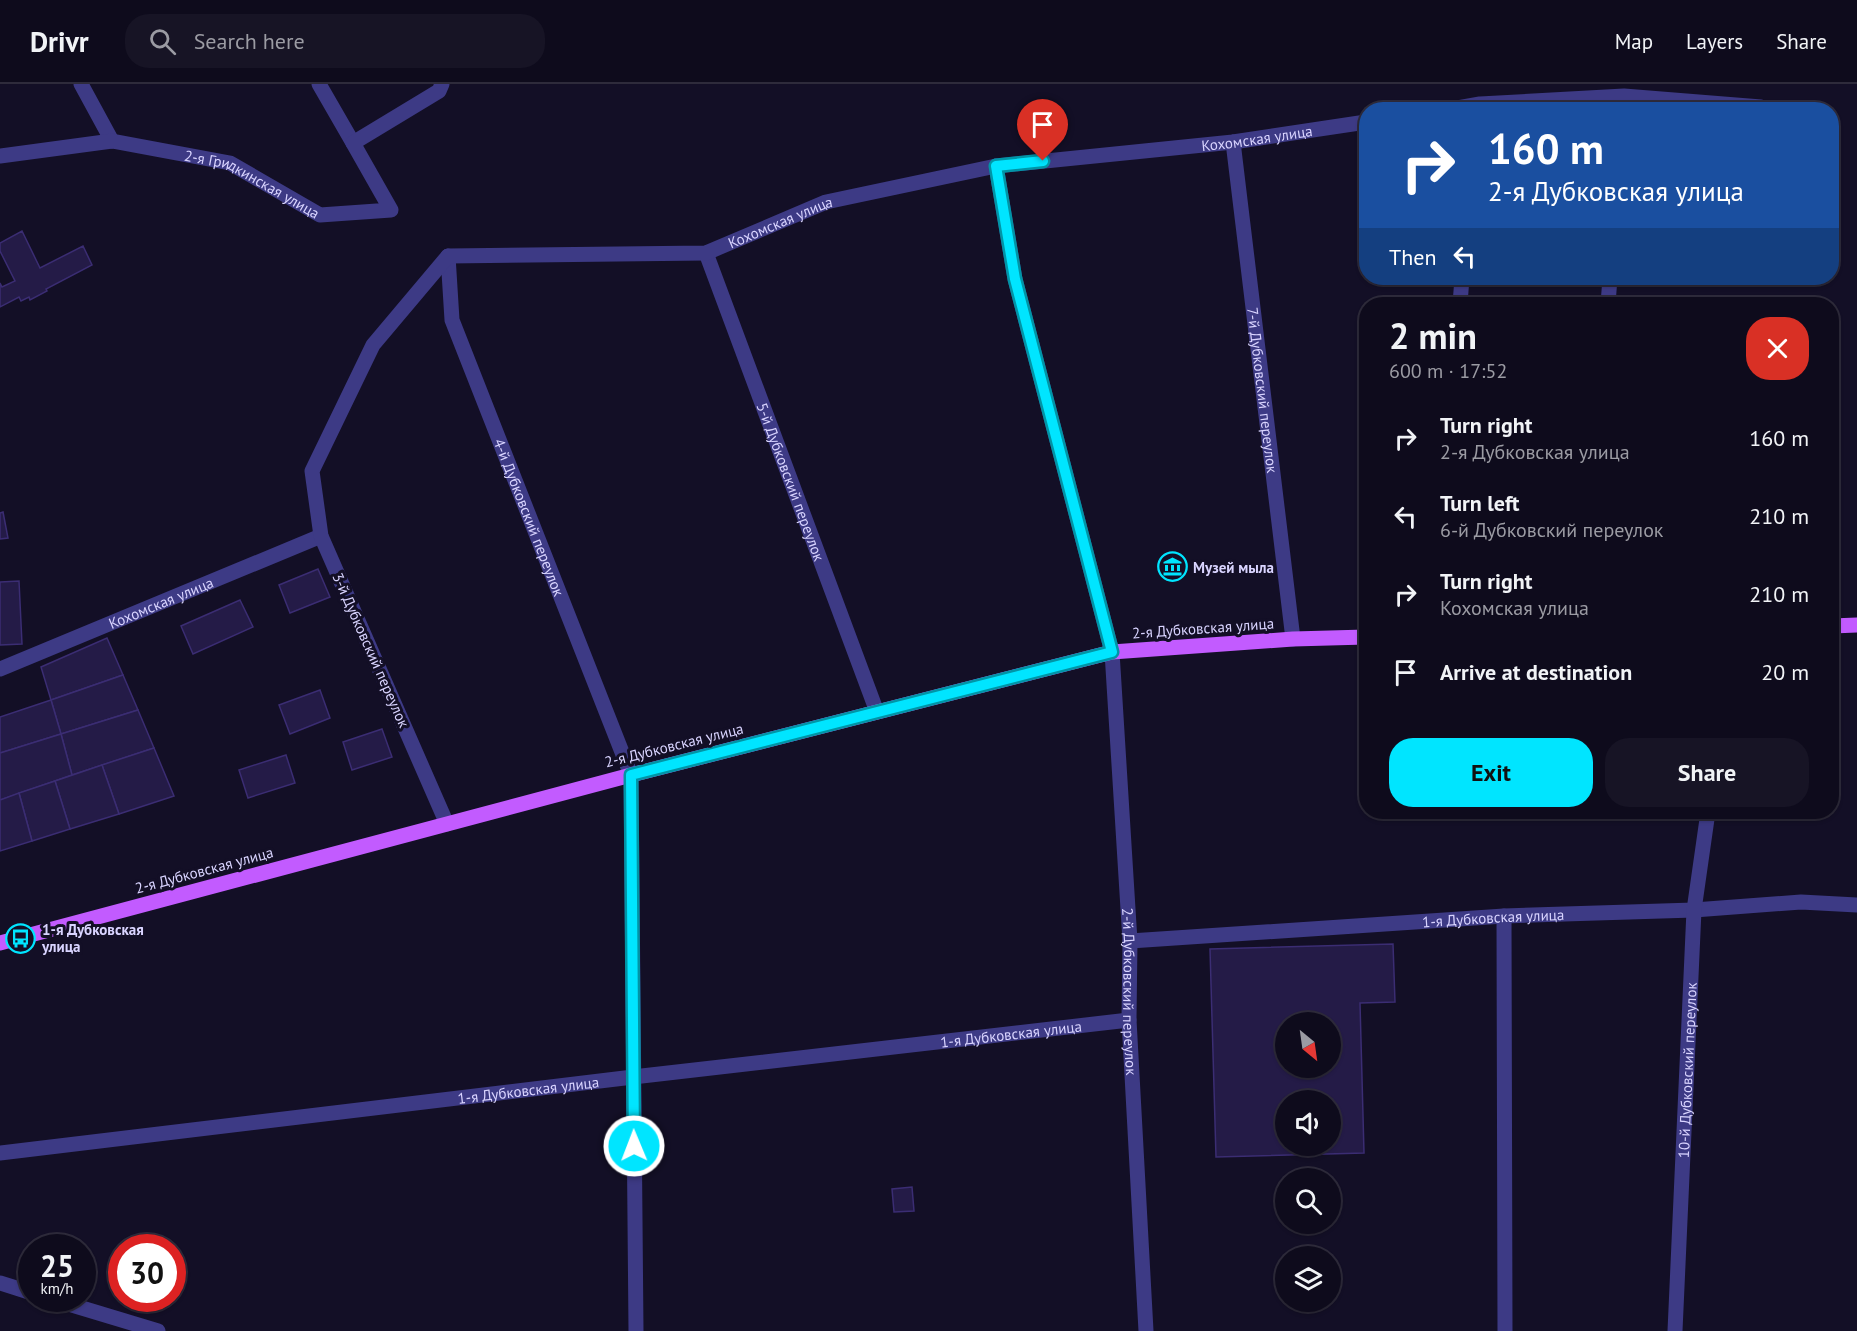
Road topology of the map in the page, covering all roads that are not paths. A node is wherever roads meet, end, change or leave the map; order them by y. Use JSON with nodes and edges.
{"nodes":[{"id":1,"x":81,"y":84,"type":"edge"},
{"id":2,"x":319,"y":84,"type":"edge"},
{"id":3,"x":442,"y":84,"type":"edge"},
{"id":4,"x":1359,"y":123,"type":"edge"},
{"id":5,"x":112,"y":141,"type":"junction"},
{"id":6,"x":1233,"y":142,"type":"junction"},
{"id":7,"x":352,"y":143,"type":"junction"},
{"id":8,"x":0,"y":156,"type":"edge"},
{"id":9,"x":996,"y":166,"type":"junction"},
{"id":10,"x":706,"y":253,"type":"junction"},
{"id":11,"x":448,"y":256,"type":"junction"},
{"id":12,"x":321,"y":536,"type":"junction"},
{"id":13,"x":1857,"y":625,"type":"edge"},
{"id":14,"x":1839,"y":626,"type":"edge"},
{"id":15,"x":1359,"y":637,"type":"edge"},
{"id":16,"x":1293,"y":639,"type":"junction"},
{"id":17,"x":1112,"y":652,"type":"junction"},
{"id":18,"x":0,"y":669,"type":"edge"},
{"id":19,"x":877,"y":712,"type":"junction"},
{"id":20,"x":631,"y":775,"type":"junction"},
{"id":21,"x":1707,"y":819,"type":"edge"},
{"id":22,"x":447,"y":824,"type":"junction"},
{"id":23,"x":1857,"y":905,"type":"edge"},
{"id":24,"x":1694,"y":910,"type":"junction"},
{"id":25,"x":1504,"y":916,"type":"junction"},
{"id":26,"x":1130,"y":941,"type":"junction"},
{"id":27,"x":0,"y":944,"type":"edge"},
{"id":28,"x":1129,"y":1020,"type":"junction"},
{"id":29,"x":633,"y":1077,"type":"junction"},
{"id":30,"x":0,"y":1153,"type":"edge"},
{"id":31,"x":0,"y":1283,"type":"edge"},
{"id":32,"x":18,"y":1289,"type":"edge"},
{"id":33,"x":95,"y":1312,"type":"edge"},
{"id":34,"x":158,"y":1331,"type":"edge"},
{"id":35,"x":636,"y":1331,"type":"edge"},
{"id":36,"x":1146,"y":1331,"type":"edge"},
{"id":37,"x":1505,"y":1331,"type":"edge"},
{"id":38,"x":1675,"y":1331,"type":"edge"}],
"edges":[{"from":1,"to":5,"type":"street"},
{"from":2,"to":7,"type":"street"},
{"from":3,"to":7,"type":"street"},
{"from":4,"to":6,"type":"street","name":"Кохомская улица"},
{"from":5,"to":7,"type":"street","name":"2-я Гридкинская улица"},
{"from":5,"to":8,"type":"street","name":"2-я Гридкинская улица"},
{"from":6,"to":9,"type":"street","name":"Кохомская улица"},
{"from":6,"to":16,"type":"street","name":"7-й Дубковский переулок"},
{"from":9,"to":10,"type":"street","name":"Кохомская улица"},
{"from":9,"to":17,"type":"street","name":"2-й Дубковский переулок"},
{"from":10,"to":11,"type":"street","name":"Кохомская улица"},
{"from":10,"to":19,"type":"street","name":"5-й Дубковский переулок"},
{"from":11,"to":12,"type":"street","name":"3-й Дубковский переулок"},
{"from":11,"to":20,"type":"street","name":"4-й Дубковский переулок"},
{"from":12,"to":18,"type":"street","name":"Кохомская улица"},
{"from":12,"to":22,"type":"street","name":"3-й Дубковский переулок"},
{"from":13,"to":14,"type":"main road"},
{"from":15,"to":16,"type":"main road","name":"2-я Дубковская улица"},
{"from":16,"to":17,"type":"main road","name":"2-я Дубковская улица"},
{"from":17,"to":19,"type":"main road","name":"2-я Дубковская улица"},
{"from":17,"to":26,"type":"street","name":"2-й Дубковский переулок"},
{"from":19,"to":20,"type":"main road","name":"2-я Дубковская улица"},
{"from":20,"to":22,"type":"main road","name":"2-я Дубковская улица"},
{"from":20,"to":29,"type":"street"},
{"from":21,"to":24,"type":"street","name":"10-й Дубковский переулок"},
{"from":22,"to":27,"type":"main road","name":"2-я Дубковская улица"},
{"from":23,"to":24,"type":"street","name":"1-я Дубковская улица"},
{"from":24,"to":25,"type":"street","name":"1-я Дубковская улица"},
{"from":24,"to":38,"type":"street","name":"10-й Дубковский переулок"},
{"from":25,"to":26,"type":"street","name":"1-я Дубковская улица"},
{"from":25,"to":37,"type":"street"},
{"from":26,"to":28,"type":"street","name":"2-й Дубковский переулок"},
{"from":28,"to":29,"type":"street","name":"1-я Дубковская улица"},
{"from":28,"to":36,"type":"street","name":"2-й Дубковский переулок"},
{"from":29,"to":30,"type":"street","name":"1-я Дубковская улица"},
{"from":29,"to":35,"type":"street"},
{"from":31,"to":32,"type":"street"},
{"from":33,"to":34,"type":"street"}]}
